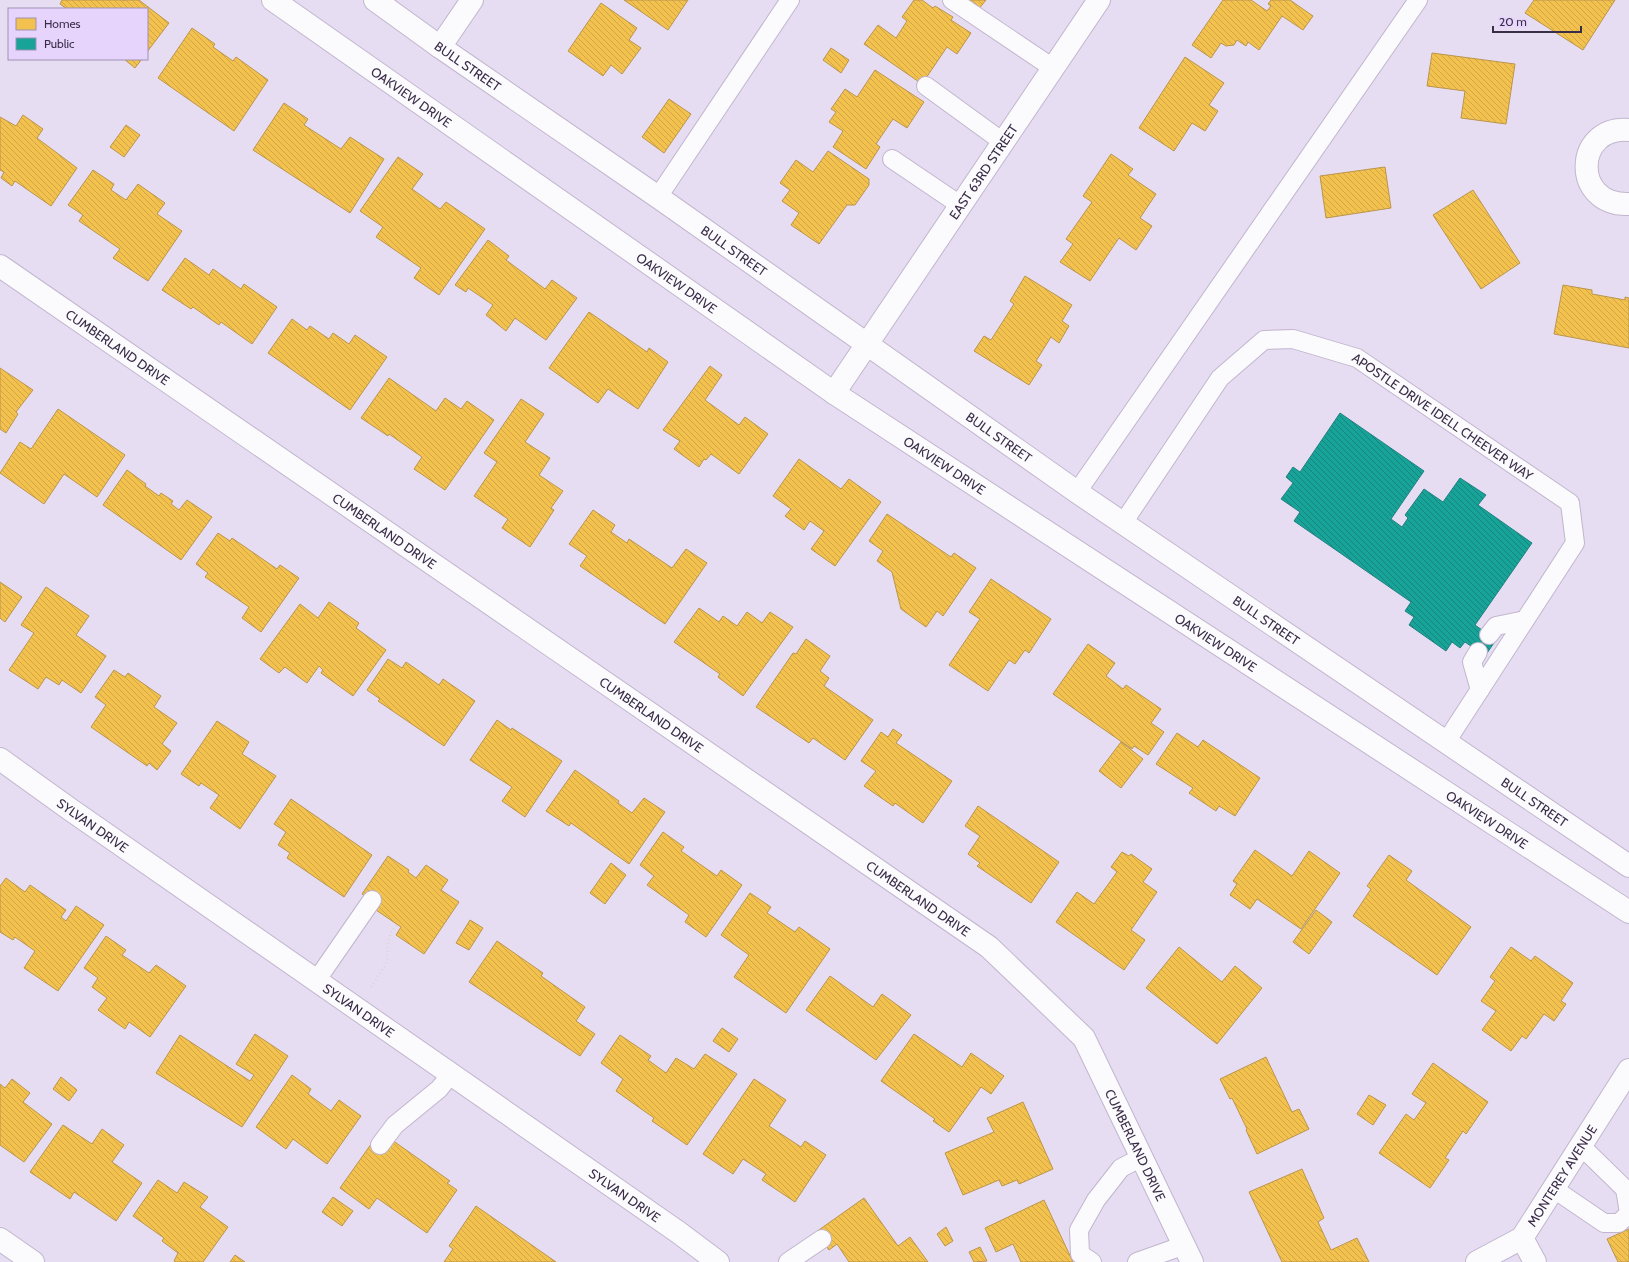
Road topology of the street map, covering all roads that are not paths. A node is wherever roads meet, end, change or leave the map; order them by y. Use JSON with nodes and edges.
{"nodes":[{"id":1,"x":273,"y":0,"type":"edge"},
{"id":2,"x":375,"y":0,"type":"edge"},
{"id":3,"x":472,"y":0,"type":"edge"},
{"id":4,"x":790,"y":0,"type":"edge"},
{"id":5,"x":952,"y":0,"type":"edge"},
{"id":6,"x":1099,"y":0,"type":"edge"},
{"id":7,"x":1418,"y":0,"type":"edge"},
{"id":8,"x":440,"y":47,"type":"junction"},
{"id":9,"x":1053,"y":68,"type":"junction"},
{"id":10,"x":926,"y":86,"type":"dead end"},
{"id":11,"x":1629,"y":130,"type":"edge"},
{"id":12,"x":1003,"y":142,"type":"junction"},
{"id":13,"x":892,"y":159,"type":"dead end"},
{"id":14,"x":658,"y":197,"type":"junction"},
{"id":15,"x":1629,"y":204,"type":"edge"},
{"id":16,"x":960,"y":205,"type":"junction"},
{"id":17,"x":0,"y":266,"type":"edge"},
{"id":18,"x":867,"y":343,"type":"junction"},
{"id":19,"x":834,"y":393,"type":"junction"},
{"id":20,"x":1078,"y":492,"type":"junction"},
{"id":21,"x":1123,"y":523,"type":"junction"},
{"id":22,"x":1525,"y":620,"type":"junction"},
{"id":23,"x":1489,"y":635,"type":"dead end"},
{"id":24,"x":1478,"y":652,"type":"dead end"},
{"id":25,"x":1480,"y":690,"type":"junction"},
{"id":26,"x":1446,"y":742,"type":"junction"},
{"id":27,"x":0,"y":759,"type":"edge"},
{"id":28,"x":1629,"y":866,"type":"edge"},
{"id":29,"x":372,"y":900,"type":"dead end"},
{"id":30,"x":1629,"y":912,"type":"edge"},
{"id":31,"x":316,"y":981,"type":"junction"},
{"id":32,"x":1629,"y":1070,"type":"edge"},
{"id":33,"x":451,"y":1074,"type":"junction"},
{"id":34,"x":380,"y":1145,"type":"dead end"},
{"id":35,"x":1581,"y":1146,"type":"junction"},
{"id":36,"x":1142,"y":1157,"type":"junction"},
{"id":37,"x":1554,"y":1189,"type":"junction"},
{"id":38,"x":1522,"y":1238,"type":"junction"},
{"id":39,"x":0,"y":1239,"type":"edge"},
{"id":40,"x":822,"y":1240,"type":"dead end"},
{"id":41,"x":1189,"y":1254,"type":"edge"},
{"id":42,"x":33,"y":1262,"type":"edge"},
{"id":43,"x":718,"y":1262,"type":"edge"},
{"id":44,"x":788,"y":1262,"type":"edge"},
{"id":45,"x":1092,"y":1262,"type":"edge"},
{"id":46,"x":1137,"y":1262,"type":"edge"},
{"id":47,"x":1477,"y":1262,"type":"edge"},
{"id":48,"x":1535,"y":1262,"type":"edge"}],
"edges":[{"from":1,"to":19,"type":"street","name":"OAKVIEW DRIVE"},
{"from":2,"to":8,"type":"street","name":"BULL STREET"},
{"from":3,"to":8,"type":"street"},
{"from":4,"to":14,"type":"lane"},
{"from":5,"to":9,"type":"lane"},
{"from":6,"to":9,"type":"street","name":"EAST 63RD STREET"},
{"from":7,"to":20,"type":"lane"},
{"from":8,"to":14,"type":"street","name":"BULL STREET"},
{"from":9,"to":12,"type":"street","name":"EAST 63RD STREET"},
{"from":10,"to":12,"type":"lane"},
{"from":11,"to":15,"type":"street"},
{"from":12,"to":16,"type":"street","name":"EAST 63RD STREET"},
{"from":13,"to":16,"type":"lane"},
{"from":14,"to":18,"type":"street","name":"BULL STREET"},
{"from":16,"to":18,"type":"street","name":"EAST 63RD STREET"},
{"from":17,"to":36,"type":"street","name":"CUMBERLAND DRIVE"},
{"from":18,"to":19,"type":"street","name":"EAST 63RD STREET"},
{"from":18,"to":20,"type":"street","name":"BULL STREET"},
{"from":19,"to":30,"type":"street","name":"OAKVIEW DRIVE"},
{"from":20,"to":21,"type":"street","name":"BULL STREET"},
{"from":21,"to":22,"type":"lane","name":"APOSTLE DRIVE IDELL CHEEVER WAY"},
{"from":21,"to":26,"type":"street","name":"BULL STREET"},
{"from":22,"to":23,"type":"lane"},
{"from":22,"to":25,"type":"lane","name":"APOSTLE DRIVE IDELL CHEEVER WAY"},
{"from":24,"to":25,"type":"lane"},
{"from":25,"to":26,"type":"lane","name":"APOSTLE DRIVE IDELL CHEEVER WAY"},
{"from":26,"to":28,"type":"street","name":"BULL STREET"},
{"from":27,"to":31,"type":"street","name":"SYLVAN DRIVE"},
{"from":29,"to":31,"type":"lane"},
{"from":31,"to":33,"type":"street","name":"SYLVAN DRIVE"},
{"from":32,"to":35,"type":"street","name":"MONTEREY AVENUE"},
{"from":33,"to":34,"type":"lane"},
{"from":33,"to":43,"type":"street","name":"SYLVAN DRIVE"},
{"from":35,"to":37,"type":"street","name":"MONTEREY AVENUE"},
{"from":35,"to":37,"type":"lane"},
{"from":36,"to":41,"type":"street","name":"CUMBERLAND DRIVE"},
{"from":36,"to":45,"type":"lane"},
{"from":37,"to":38,"type":"street","name":"MONTEREY AVENUE"},
{"from":38,"to":47,"type":"street","name":"MONTEREY AVENUE"},
{"from":38,"to":48,"type":"street"},
{"from":39,"to":42,"type":"street"},
{"from":40,"to":44,"type":"lane"},
{"from":41,"to":46,"type":"lane"}]}
